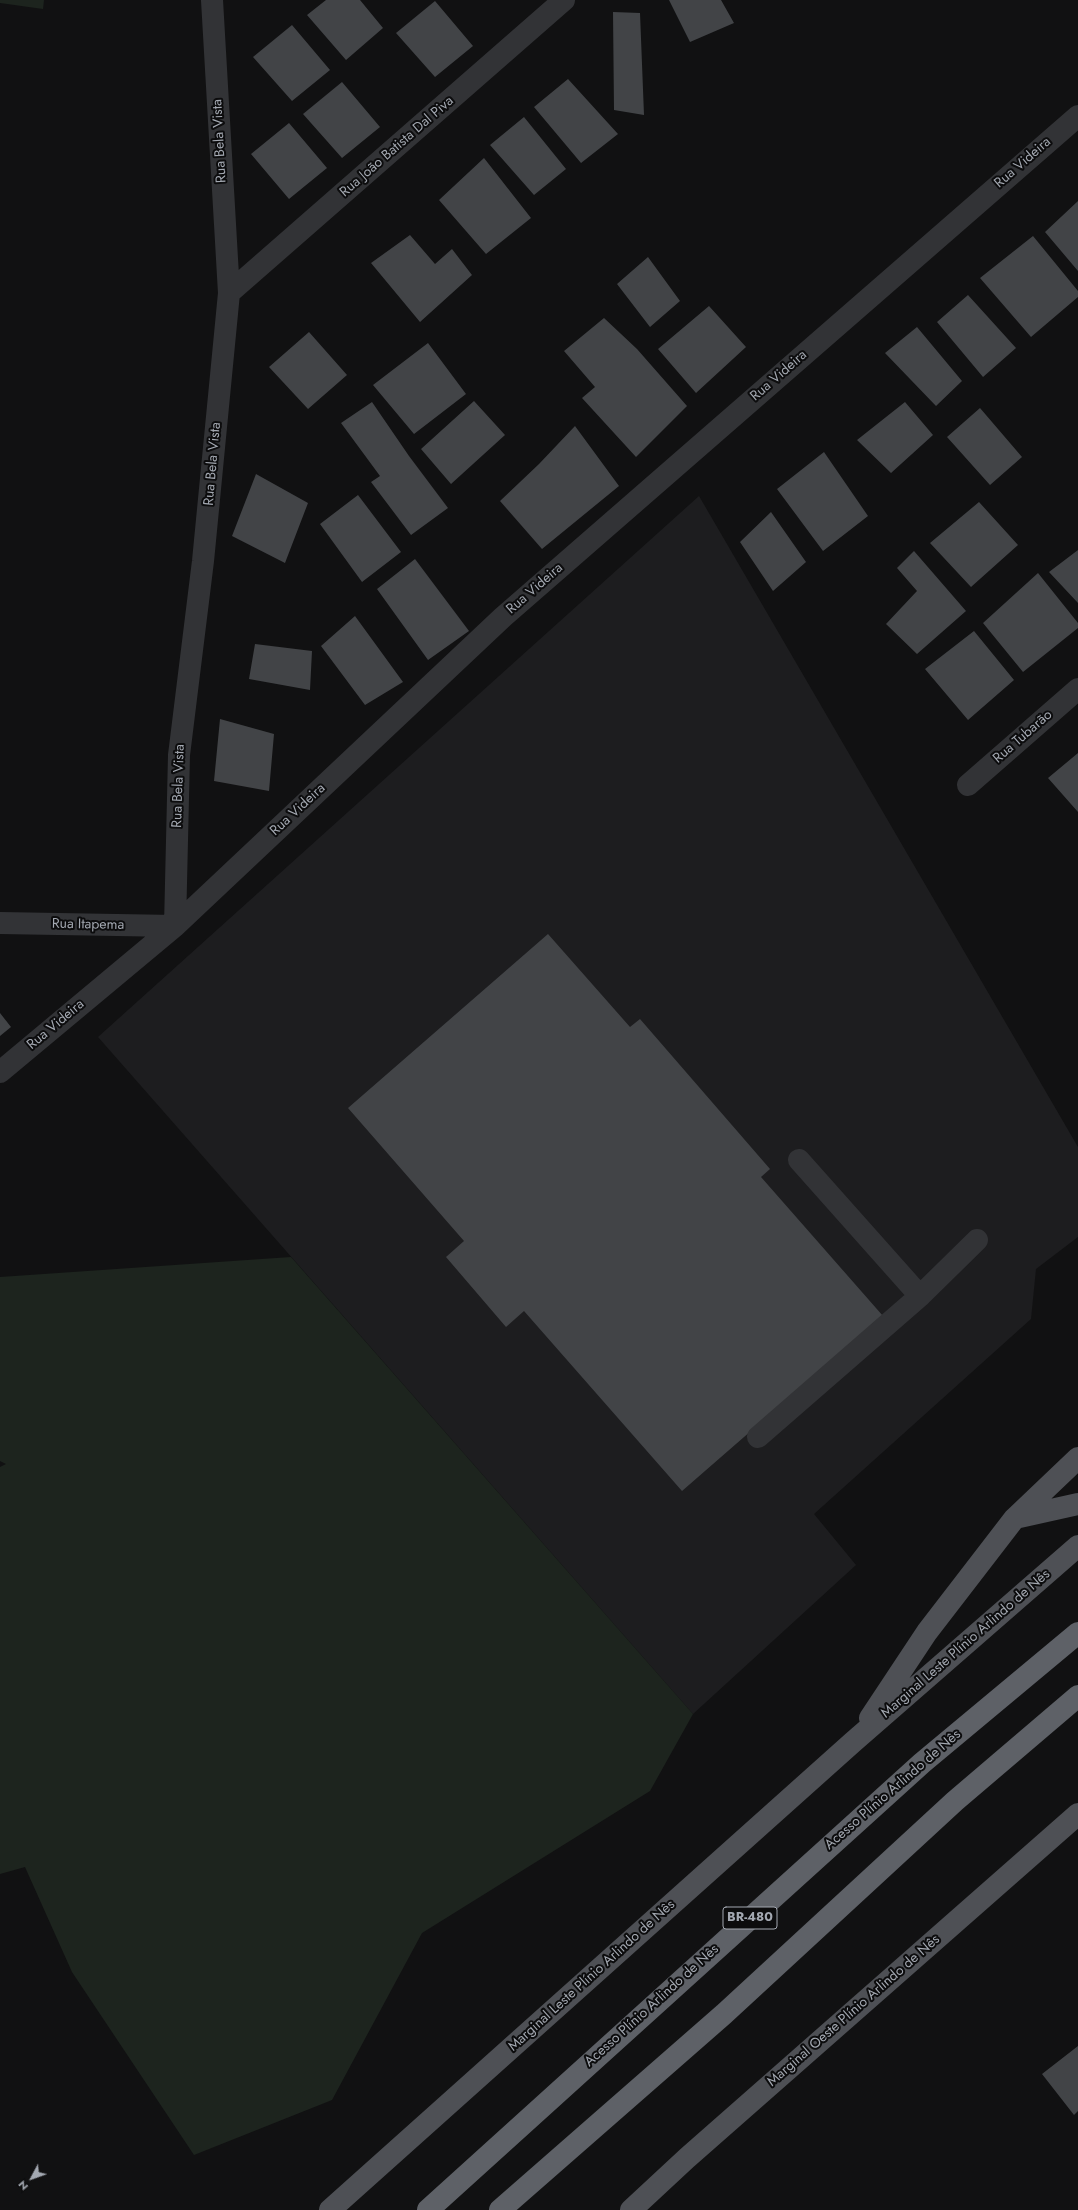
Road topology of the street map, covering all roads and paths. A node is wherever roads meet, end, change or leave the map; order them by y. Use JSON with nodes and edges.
{"nodes":[{"id":1,"x":212,"y":0,"type":"edge"},
{"id":2,"x":564,"y":0,"type":"edge"},
{"id":3,"x":1078,"y":116,"type":"edge"},
{"id":4,"x":229,"y":293,"type":"junction"},
{"id":5,"x":1078,"y":689,"type":"edge"},
{"id":6,"x":968,"y":785,"type":"dead end"},
{"id":7,"x":0,"y":923,"type":"edge"},
{"id":8,"x":175,"y":926,"type":"junction"},
{"id":9,"x":0,"y":1072,"type":"edge"},
{"id":10,"x":799,"y":1160,"type":"dead end"},
{"id":11,"x":977,"y":1240,"type":"dead end"},
{"id":12,"x":920,"y":1296,"type":"junction"},
{"id":13,"x":758,"y":1437,"type":"dead end"},
{"id":14,"x":1078,"y":1458,"type":"edge"},
{"id":15,"x":1078,"y":1504,"type":"edge"},
{"id":16,"x":1014,"y":1519,"type":"junction"},
{"id":17,"x":1078,"y":1546,"type":"edge"},
{"id":18,"x":1078,"y":1633,"type":"edge"},
{"id":19,"x":1078,"y":1696,"type":"edge"},
{"id":20,"x":854,"y":1742,"type":"junction"},
{"id":21,"x":1078,"y":1814,"type":"edge"},
{"id":22,"x":330,"y":2210,"type":"edge"},
{"id":23,"x":428,"y":2210,"type":"edge"},
{"id":24,"x":500,"y":2210,"type":"edge"},
{"id":25,"x":631,"y":2210,"type":"edge"}],
"edges":[{"from":1,"to":4,"type":"street","name":"Rua Bela Vista"},
{"from":2,"to":4,"type":"street","name":"Rua João Batista Dal Piva"},
{"from":3,"to":8,"type":"street","name":"Rua Videira"},
{"from":4,"to":8,"type":"street","name":"Rua Bela Vista"},
{"from":5,"to":6,"type":"street","name":"Rua Tubarão"},
{"from":7,"to":8,"type":"street","name":"Rua Itapema"},
{"from":8,"to":9,"type":"street","name":"Rua Videira"},
{"from":10,"to":12,"type":"street"},
{"from":11,"to":12,"type":"street"},
{"from":12,"to":13,"type":"street"},
{"from":14,"to":16,"type":"main road","name":"Marginal Leste Plínio Arlindo de Nês"},
{"from":15,"to":16,"type":"main road"},
{"from":16,"to":20,"type":"main road","name":"Marginal Leste Plínio Arlindo de Nês"},
{"from":17,"to":20,"type":"main road","name":"Marginal Leste Plínio Arlindo de Nês"},
{"from":18,"to":23,"type":"highway","name":"Acesso Plínio Arlindo de Nês","number":"BR-480"},
{"from":19,"to":24,"type":"highway"},
{"from":20,"to":22,"type":"main road","name":"Marginal Leste Plínio Arlindo de Nês"},
{"from":21,"to":25,"type":"main road","name":"Marginal Oeste Plínio Arlindo de Nês"}]}
